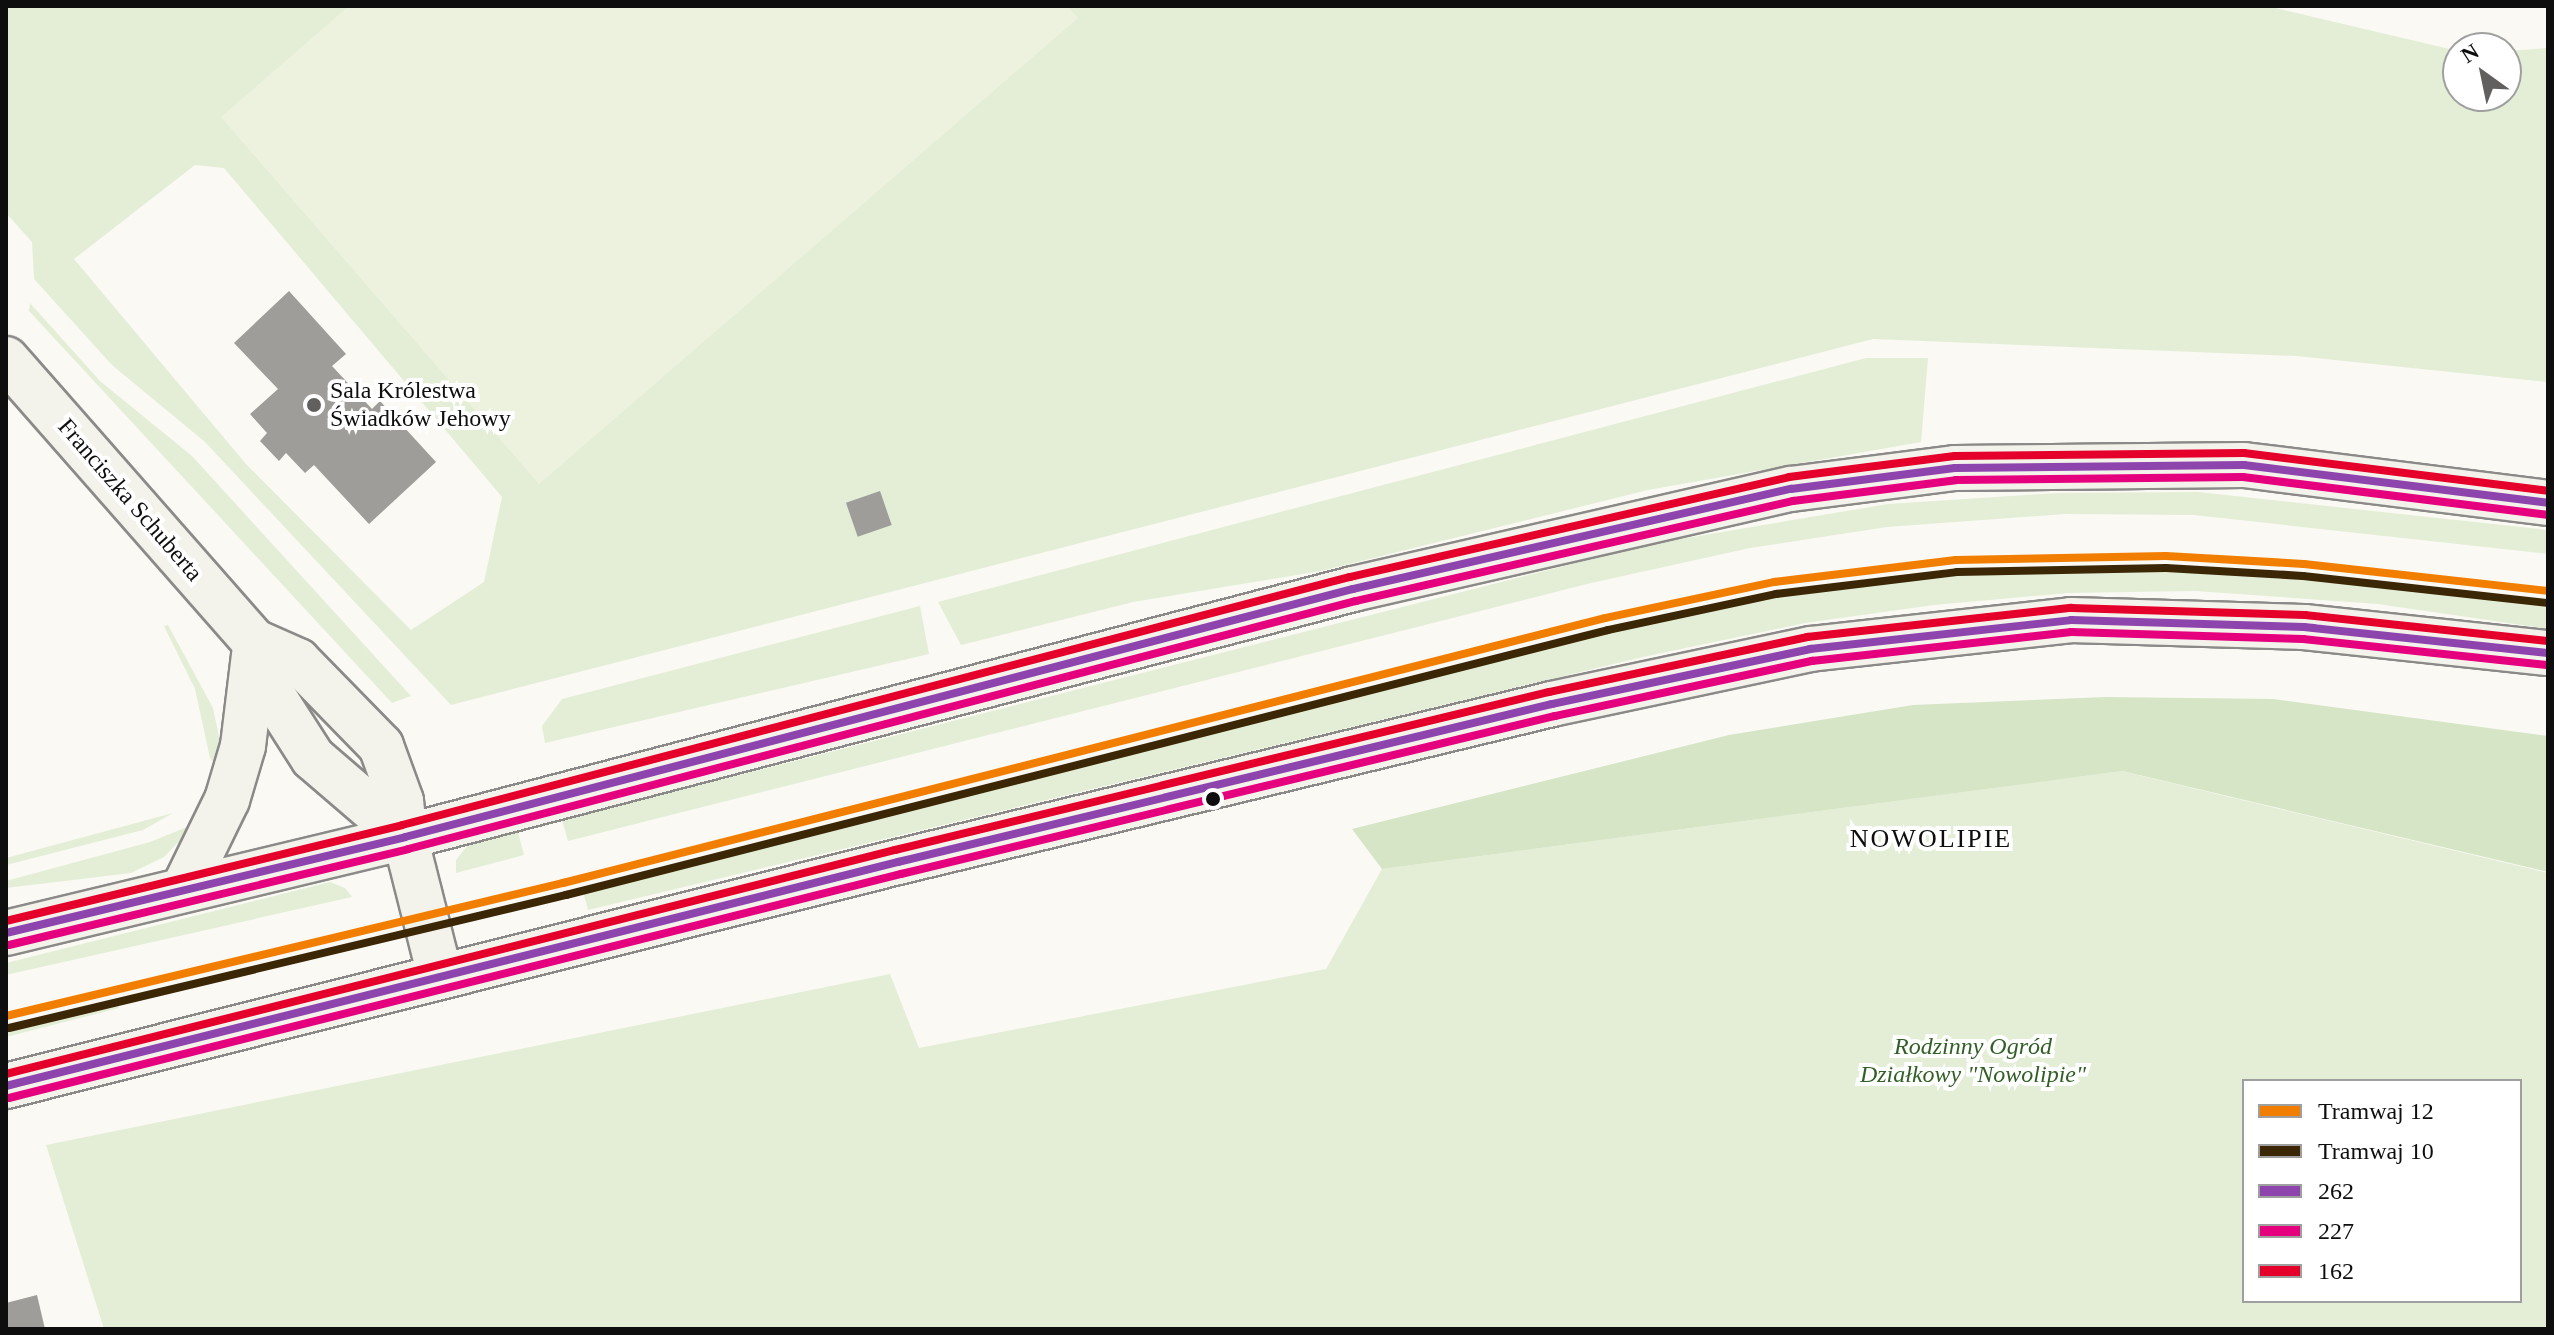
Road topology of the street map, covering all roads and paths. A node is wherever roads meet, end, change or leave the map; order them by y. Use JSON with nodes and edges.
{"nodes":[{"id":1,"x":6,"y":359,"type":"edge"},
{"id":2,"x":2548,"y":503,"type":"edge"},
{"id":3,"x":255,"y":642,"type":"junction"},
{"id":4,"x":2548,"y":653,"type":"edge"},
{"id":5,"x":405,"y":837,"type":"junction"},
{"id":6,"x":184,"y":888,"type":"junction"},
{"id":7,"x":6,"y":933,"type":"edge"},
{"id":8,"x":440,"y":975,"type":"junction"},
{"id":9,"x":6,"y":1086,"type":"edge"}],
"edges":[{"from":1,"to":3,"type":"main road","name":"Franciszka Schuberta"},
{"from":2,"to":5,"type":"main road"},
{"from":3,"to":5,"type":"main road","name":"Franciszka Schuberta"},
{"from":3,"to":5,"type":"main road","name":"Franciszka Schuberta"},
{"from":3,"to":6,"type":"main road"},
{"from":4,"to":8,"type":"main road"},
{"from":5,"to":6,"type":"main road"},
{"from":5,"to":8,"type":"main road","name":"Franciszka Schuberta"},
{"from":6,"to":7,"type":"main road"},
{"from":8,"to":9,"type":"main road"}]}
